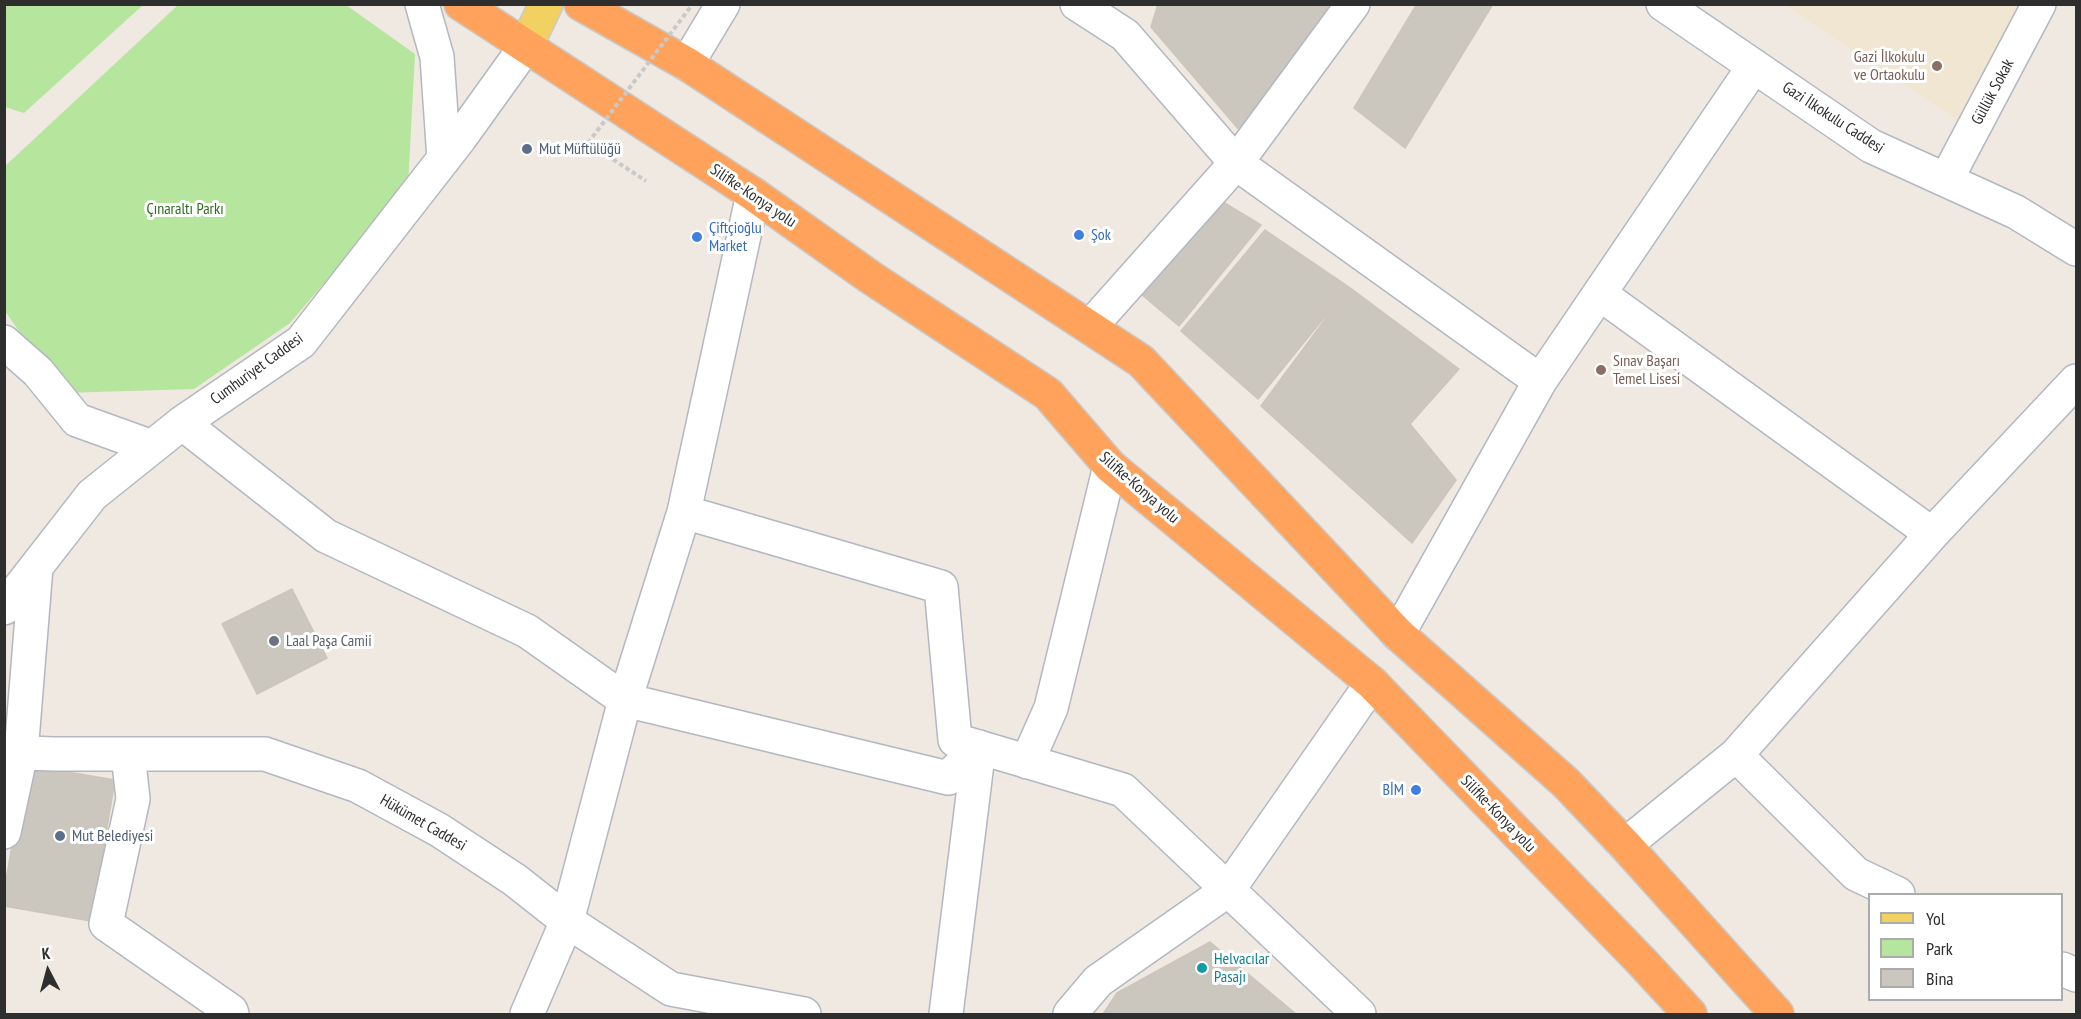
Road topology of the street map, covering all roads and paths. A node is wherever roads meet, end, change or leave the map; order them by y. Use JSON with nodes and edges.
{"nodes":[{"id":1,"x":422,"y":4,"type":"edge"},
{"id":2,"x":461,"y":4,"type":"edge"},
{"id":3,"x":546,"y":4,"type":"edge"},
{"id":4,"x":581,"y":4,"type":"edge"},
{"id":5,"x":692,"y":4,"type":"edge"},
{"id":6,"x":723,"y":4,"type":"edge"},
{"id":7,"x":1077,"y":4,"type":"edge"},
{"id":8,"x":1353,"y":4,"type":"edge"},
{"id":9,"x":1663,"y":4,"type":"edge"},
{"id":10,"x":2039,"y":4,"type":"edge"},
{"id":11,"x":526,"y":46,"type":"junction"},
{"id":12,"x":687,"y":64,"type":"junction"},
{"id":13,"x":1754,"y":66,"type":"junction"},
{"id":14,"x":444,"y":159,"type":"junction"},
{"id":15,"x":1236,"y":163,"type":"junction"},
{"id":16,"x":1946,"y":180,"type":"junction"},
{"id":17,"x":646,"y":181,"type":"dead end"},
{"id":18,"x":753,"y":194,"type":"junction"},
{"id":19,"x":2076,"y":249,"type":"edge"},
{"id":20,"x":1600,"y":294,"type":"junction"},
{"id":21,"x":1090,"y":327,"type":"junction"},
{"id":22,"x":4,"y":342,"type":"edge"},
{"id":23,"x":1540,"y":381,"type":"junction"},
{"id":24,"x":2076,"y":381,"type":"edge"},
{"id":25,"x":182,"y":423,"type":"junction"},
{"id":26,"x":152,"y":447,"type":"junction"},
{"id":27,"x":1110,"y":466,"type":"junction"},
{"id":28,"x":684,"y":512,"type":"junction"},
{"id":29,"x":1932,"y":534,"type":"junction"},
{"id":30,"x":36,"y":567,"type":"junction"},
{"id":31,"x":4,"y":608,"type":"edge"},
{"id":32,"x":1398,"y":634,"type":"junction"},
{"id":33,"x":1372,"y":683,"type":"junction"},
{"id":34,"x":625,"y":700,"type":"junction"},
{"id":35,"x":979,"y":747,"type":"junction"},
{"id":36,"x":13,"y":752,"type":"edge"},
{"id":37,"x":128,"y":754,"type":"junction"},
{"id":38,"x":1736,"y":755,"type":"junction"},
{"id":39,"x":1027,"y":762,"type":"junction"},
{"id":40,"x":4,"y":832,"type":"edge"},
{"id":41,"x":1625,"y":845,"type":"junction"},
{"id":42,"x":1228,"y":890,"type":"junction"},
{"id":43,"x":1896,"y":893,"type":"edge"},
{"id":44,"x":567,"y":921,"type":"junction"},
{"id":45,"x":232,"y":1014,"type":"edge"},
{"id":46,"x":526,"y":1014,"type":"edge"},
{"id":47,"x":804,"y":1014,"type":"edge"},
{"id":48,"x":946,"y":1014,"type":"edge"},
{"id":49,"x":1070,"y":1014,"type":"edge"},
{"id":50,"x":1359,"y":1014,"type":"edge"},
{"id":51,"x":1690,"y":1014,"type":"edge"},
{"id":52,"x":1777,"y":1014,"type":"edge"}],
"edges":[{"from":1,"to":14,"type":"street"},
{"from":2,"to":11,"type":"highway","name":"Silifke-Konya yolu"},
{"from":3,"to":11,"type":"main road"},
{"from":4,"to":12,"type":"highway"},
{"from":5,"to":17,"type":"path","bridge":true},
{"from":6,"to":12,"type":"street"},
{"from":7,"to":15,"type":"street"},
{"from":8,"to":15,"type":"street"},
{"from":9,"to":13,"type":"street","name":"Gazi İlkokulu Caddesi"},
{"from":10,"to":16,"type":"street","name":"Güllük Sokak"},
{"from":11,"to":14,"type":"street","name":"Cumhuriyet Caddesi"},
{"from":11,"to":18,"type":"highway","name":"Silifke-Konya yolu"},
{"from":12,"to":21,"type":"highway"},
{"from":13,"to":16,"type":"street","name":"Gazi İlkokulu Caddesi"},
{"from":13,"to":20,"type":"street"},
{"from":14,"to":25,"type":"street","name":"Cumhuriyet Caddesi"},
{"from":15,"to":21,"type":"street"},
{"from":15,"to":23,"type":"street"},
{"from":16,"to":19,"type":"street","name":"Gazi İlkokulu Caddesi"},
{"from":18,"to":27,"type":"highway","name":"Silifke-Konya yolu"},
{"from":18,"to":28,"type":"street"},
{"from":20,"to":23,"type":"street"},
{"from":20,"to":29,"type":"street"},
{"from":21,"to":32,"type":"highway"},
{"from":22,"to":26,"type":"street"},
{"from":23,"to":32,"type":"street"},
{"from":24,"to":29,"type":"street"},
{"from":25,"to":26,"type":"street","name":"Cumhuriyet Caddesi"},
{"from":25,"to":34,"type":"street"},
{"from":26,"to":30,"type":"street","name":"Cumhuriyet Caddesi"},
{"from":27,"to":33,"type":"highway","name":"Silifke-Konya yolu"},
{"from":27,"to":39,"type":"street"},
{"from":28,"to":34,"type":"street"},
{"from":28,"to":35,"type":"street"},
{"from":29,"to":38,"type":"street"},
{"from":30,"to":31,"type":"street","name":"Cumhuriyet Caddesi"},
{"from":30,"to":36,"type":"street"},
{"from":32,"to":41,"type":"highway"},
{"from":33,"to":42,"type":"street"},
{"from":33,"to":51,"type":"highway","name":"Silifke-Konya yolu"},
{"from":34,"to":35,"type":"street"},
{"from":34,"to":44,"type":"street"},
{"from":35,"to":39,"type":"street"},
{"from":35,"to":48,"type":"street"},
{"from":36,"to":37,"type":"street","name":"Hükümet Caddesi"},
{"from":36,"to":40,"type":"street"},
{"from":37,"to":44,"type":"street","name":"Hükümet Caddesi"},
{"from":37,"to":45,"type":"street"},
{"from":38,"to":41,"type":"street"},
{"from":38,"to":43,"type":"street"},
{"from":39,"to":42,"type":"street"},
{"from":41,"to":52,"type":"highway"},
{"from":42,"to":49,"type":"street"},
{"from":42,"to":50,"type":"street"},
{"from":44,"to":46,"type":"street"},
{"from":44,"to":47,"type":"street","name":"Hükümet Caddesi"}]}
